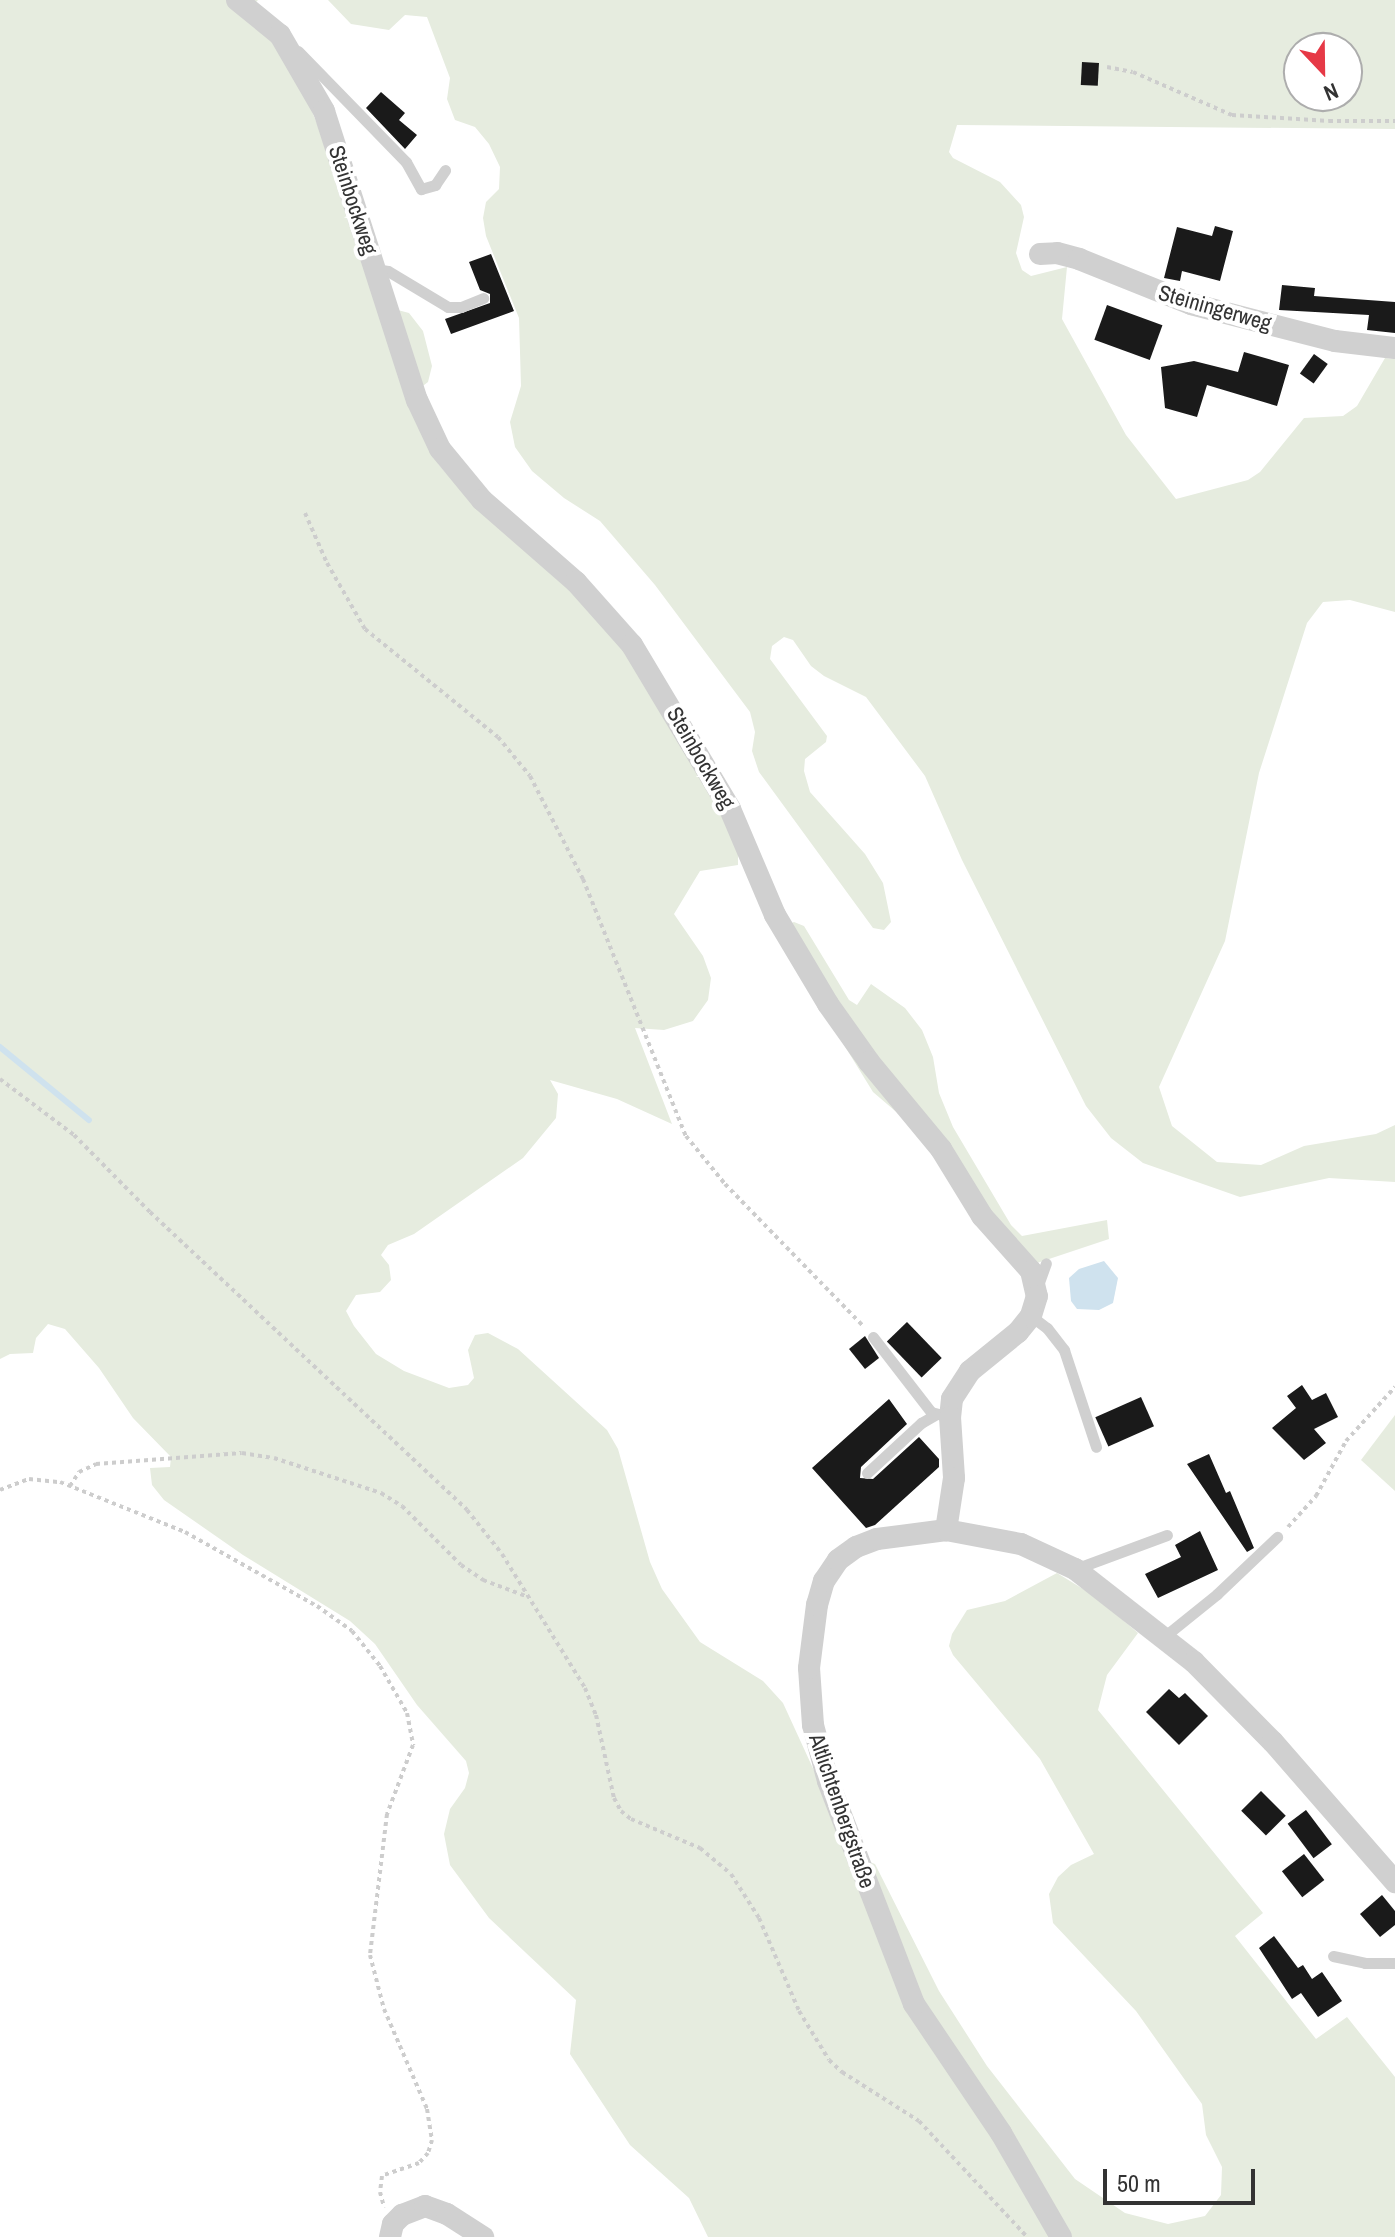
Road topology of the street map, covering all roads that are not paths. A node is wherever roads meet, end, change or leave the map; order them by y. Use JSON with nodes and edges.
{"nodes":[{"id":1,"x":237,"y":0,"type":"edge"},
{"id":2,"x":280,"y":35,"type":"junction"},
{"id":3,"x":445,"y":170,"type":"dead end"},
{"id":4,"x":1040,"y":254,"type":"dead end"},
{"id":5,"x":375,"y":269,"type":"junction"},
{"id":6,"x":483,"y":298,"type":"dead end"},
{"id":7,"x":1395,"y":348,"type":"edge"},
{"id":8,"x":1046,"y":1263,"type":"dead end"},
{"id":9,"x":1037,"y":1291,"type":"junction"},
{"id":10,"x":1031,"y":1316,"type":"junction"},
{"id":11,"x":873,"y":1337,"type":"road end"},
{"id":12,"x":942,"y":1416,"type":"junction"},
{"id":13,"x":1096,"y":1447,"type":"dead end"},
{"id":14,"x":867,"y":1473,"type":"dead end"},
{"id":15,"x":946,"y":1530,"type":"junction"},
{"id":16,"x":1167,"y":1535,"type":"dead end"},
{"id":17,"x":1277,"y":1537,"type":"road end"},
{"id":18,"x":1075,"y":1569,"type":"junction"},
{"id":19,"x":1165,"y":1636,"type":"junction"},
{"id":20,"x":1395,"y":1882,"type":"edge"},
{"id":21,"x":1333,"y":1956,"type":"dead end"},
{"id":22,"x":1395,"y":1963,"type":"edge"},
{"id":23,"x":393,"y":2229,"type":"edge"},
{"id":24,"x":483,"y":2237,"type":"edge"},
{"id":25,"x":1061,"y":2237,"type":"edge"}],
"edges":[{"from":1,"to":2,"type":"street","name":"Steinbockweg"},
{"from":2,"to":3,"type":"lane"},
{"from":2,"to":5,"type":"street","name":"Steinbockweg"},
{"from":4,"to":7,"type":"street","name":"Steiningerweg"},
{"from":5,"to":6,"type":"lane"},
{"from":5,"to":9,"type":"street","name":"Steinbockweg"},
{"from":8,"to":9,"type":"lane"},
{"from":9,"to":10,"type":"street"},
{"from":10,"to":12,"type":"street"},
{"from":10,"to":13,"type":"lane"},
{"from":11,"to":12,"type":"lane"},
{"from":12,"to":14,"type":"lane"},
{"from":12,"to":15,"type":"street"},
{"from":15,"to":18,"type":"street","name":"Altlichtenbergstraße"},
{"from":15,"to":25,"type":"street","name":"Altlichtenbergstraße"},
{"from":16,"to":18,"type":"lane"},
{"from":17,"to":19,"type":"lane"},
{"from":18,"to":19,"type":"street","name":"Altlichtenbergstraße"},
{"from":19,"to":20,"type":"street","name":"Altlichtenbergstraße"},
{"from":21,"to":22,"type":"lane"},
{"from":23,"to":24,"type":"street"}]}
